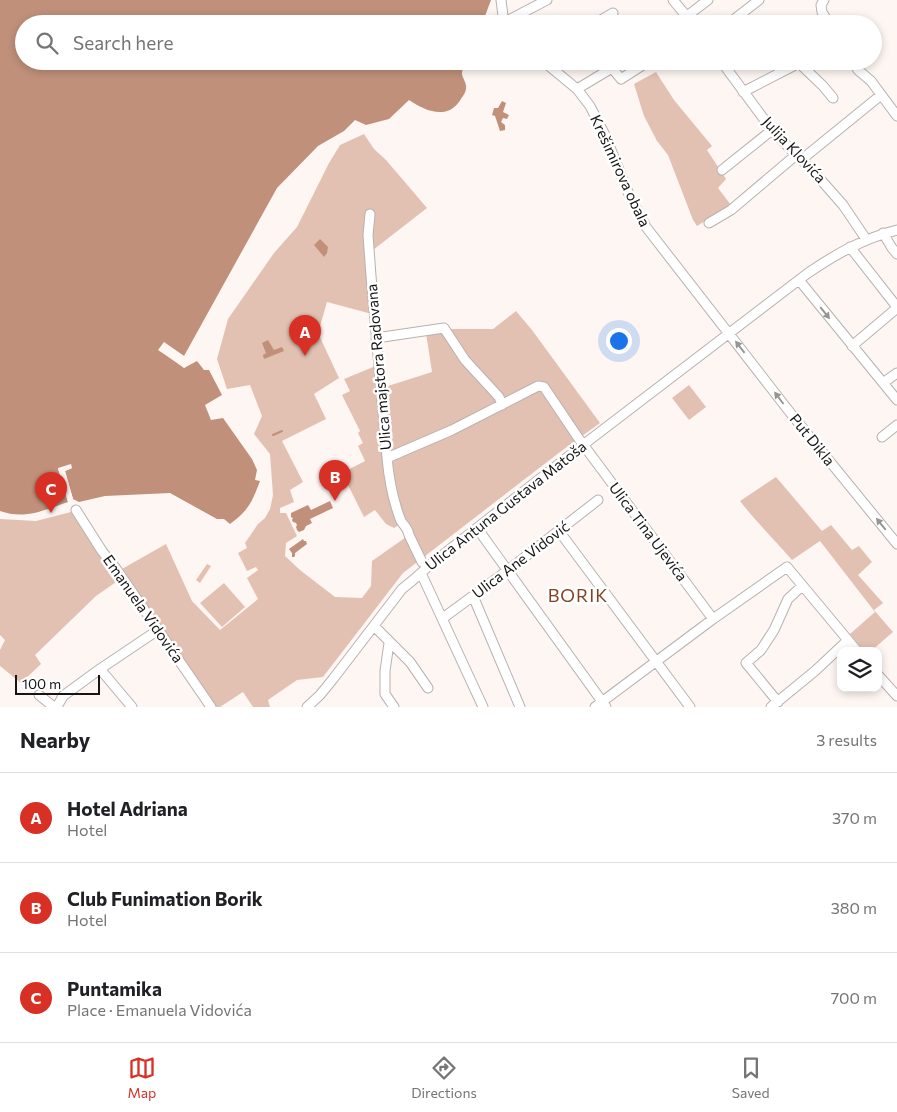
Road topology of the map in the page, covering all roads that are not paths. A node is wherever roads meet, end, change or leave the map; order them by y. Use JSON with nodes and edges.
{"nodes":[{"id":1,"x":501,"y":0,"type":"edge"},
{"id":2,"x":547,"y":0,"type":"edge"},
{"id":3,"x":673,"y":0,"type":"edge"},
{"id":4,"x":708,"y":0,"type":"edge"},
{"id":5,"x":759,"y":0,"type":"edge"},
{"id":6,"x":824,"y":0,"type":"edge"},
{"id":7,"x":613,"y":13,"type":"dead end"},
{"id":8,"x":503,"y":15,"type":"edge"},
{"id":9,"x":519,"y":15,"type":"edge"},
{"id":10,"x":610,"y":15,"type":"edge"},
{"id":11,"x":686,"y":15,"type":"edge"},
{"id":12,"x":688,"y":15,"type":"edge"},
{"id":13,"x":740,"y":15,"type":"edge"},
{"id":14,"x":824,"y":15,"type":"edge"},
{"id":15,"x":554,"y":70,"type":"edge"},
{"id":16,"x":609,"y":70,"type":"edge"},
{"id":17,"x":614,"y":70,"type":"edge"},
{"id":18,"x":635,"y":70,"type":"edge"},
{"id":19,"x":727,"y":70,"type":"edge"},
{"id":20,"x":786,"y":70,"type":"edge"},
{"id":21,"x":807,"y":70,"type":"edge"},
{"id":22,"x":858,"y":70,"type":"edge"},
{"id":23,"x":577,"y":90,"type":"junction"},
{"id":24,"x":742,"y":92,"type":"junction"},
{"id":25,"x":881,"y":95,"type":"junction"},
{"id":26,"x":833,"y":98,"type":"dead end"},
{"id":27,"x":896,"y":111,"type":"edge"},
{"id":28,"x":772,"y":130,"type":"junction"},
{"id":29,"x":799,"y":158,"type":"junction"},
{"id":30,"x":722,"y":170,"type":"dead end"},
{"id":31,"x":370,"y":214,"type":"dead end"},
{"id":32,"x":709,"y":223,"type":"dead end"},
{"id":33,"x":897,"y":230,"type":"edge"},
{"id":34,"x":883,"y":233,"type":"junction"},
{"id":35,"x":866,"y":239,"type":"junction"},
{"id":36,"x":850,"y":247,"type":"junction"},
{"id":37,"x":897,"y":254,"type":"edge"},
{"id":38,"x":799,"y":280,"type":"junction"},
{"id":39,"x":897,"y":308,"type":"edge"},
{"id":40,"x":729,"y":334,"type":"junction"},
{"id":41,"x":376,"y":338,"type":"junction"},
{"id":42,"x":852,"y":346,"type":"junction"},
{"id":43,"x":897,"y":373,"type":"edge"},
{"id":44,"x":883,"y":383,"type":"junction"},
{"id":45,"x":897,"y":400,"type":"edge"},
{"id":46,"x":502,"y":405,"type":"junction"},
{"id":47,"x":897,"y":425,"type":"edge"},
{"id":48,"x":882,"y":437,"type":"dead end"},
{"id":49,"x":583,"y":445,"type":"junction"},
{"id":50,"x":386,"y":458,"type":"junction"},
{"id":51,"x":598,"y":500,"type":"dead end"},
{"id":52,"x":76,"y":510,"type":"dead end"},
{"id":53,"x":477,"y":528,"type":"junction"},
{"id":54,"x":559,"y":531,"type":"junction"},
{"id":55,"x":897,"y":544,"type":"edge"},
{"id":56,"x":422,"y":562,"type":"dead end"},
{"id":57,"x":507,"y":571,"type":"junction"},
{"id":58,"x":422,"y":573,"type":"junction"},
{"id":59,"x":802,"y":586,"type":"junction"},
{"id":60,"x":473,"y":596,"type":"junction"},
{"id":61,"x":443,"y":618,"type":"junction"},
{"id":62,"x":713,"y":619,"type":"junction"},
{"id":63,"x":374,"y":626,"type":"junction"},
{"id":64,"x":158,"y":630,"type":"junction"},
{"id":65,"x":848,"y":640,"type":"junction"},
{"id":66,"x":389,"y":643,"type":"junction"},
{"id":67,"x":854,"y":647,"type":"edge"},
{"id":68,"x":656,"y":662,"type":"junction"},
{"id":69,"x":100,"y":669,"type":"junction"},
{"id":70,"x":882,"y":679,"type":"edge"},
{"id":71,"x":428,"y":688,"type":"dead end"},
{"id":72,"x":39,"y":695,"type":"dead end"},
{"id":73,"x":897,"y":696,"type":"edge"},
{"id":74,"x":775,"y":704,"type":"edge"},
{"id":75,"x":601,"y":705,"type":"edge"},
{"id":76,"x":310,"y":706,"type":"edge"},
{"id":77,"x":688,"y":706,"type":"edge"},
{"id":78,"x":56,"y":707,"type":"edge"},
{"id":79,"x":132,"y":707,"type":"edge"},
{"id":80,"x":211,"y":707,"type":"edge"},
{"id":81,"x":394,"y":707,"type":"edge"},
{"id":82,"x":482,"y":707,"type":"edge"},
{"id":83,"x":520,"y":707,"type":"edge"}],
"edges":[{"from":1,"to":8,"type":"street"},
{"from":2,"to":9,"type":"street"},
{"from":3,"to":11,"type":"street"},
{"from":4,"to":12,"type":"street"},
{"from":5,"to":13,"type":"street"},
{"from":6,"to":14,"type":"street"},
{"from":7,"to":10,"type":"street"},
{"from":15,"to":23,"type":"street","name":"Krešimirova obala"},
{"from":16,"to":23,"type":"street"},
{"from":17,"to":18,"type":"street"},
{"from":19,"to":24,"type":"street","name":"Julija Klovića"},
{"from":20,"to":24,"type":"street"},
{"from":21,"to":26,"type":"street"},
{"from":22,"to":25,"type":"street"},
{"from":23,"to":40,"type":"street","name":"Krešimirova obala"},
{"from":24,"to":28,"type":"street","name":"Julija Klovića"},
{"from":25,"to":27,"type":"street"},
{"from":25,"to":29,"type":"street"},
{"from":28,"to":29,"type":"street","name":"Julija Klovića"},
{"from":28,"to":30,"type":"street"},
{"from":29,"to":32,"type":"street"},
{"from":29,"to":35,"type":"street","name":"Julija Klovića"},
{"from":31,"to":41,"type":"street","name":"Ulica majstora Radovana"},
{"from":33,"to":34,"type":"street","name":"Ulica Antuna Gustava Matoša"},
{"from":34,"to":35,"type":"street","name":"Ulica Antuna Gustava Matoša"},
{"from":34,"to":37,"type":"street"},
{"from":35,"to":36,"type":"street","name":"Ulica Antuna Gustava Matoša"},
{"from":36,"to":38,"type":"street","name":"Ulica Antuna Gustava Matoša"},
{"from":36,"to":39,"type":"street"},
{"from":38,"to":40,"type":"street","name":"Ulica Antuna Gustava Matoša"},
{"from":38,"to":42,"type":"street","one_way":true},
{"from":39,"to":42,"type":"street"},
{"from":40,"to":49,"type":"street","name":"Ulica Antuna Gustava Matoša"},
{"from":55,"to":40,"type":"street","name":"Put Dikla","one_way":true},
{"from":41,"to":46,"type":"street"},
{"from":41,"to":50,"type":"street","name":"Ulica majstora Radovana"},
{"from":42,"to":44,"type":"street"},
{"from":43,"to":44,"type":"street"},
{"from":44,"to":45,"type":"street"},
{"from":46,"to":49,"type":"street","name":"Ulica majstora Radovana"},
{"from":46,"to":50,"type":"street","name":"Ulica majstora Radovana"},
{"from":47,"to":48,"type":"street"},
{"from":49,"to":53,"type":"street","name":"Ulica Antuna Gustava Matoša"},
{"from":49,"to":62,"type":"street","name":"Ulica Tina Ujevića"},
{"from":50,"to":56,"type":"street"},
{"from":51,"to":54,"type":"street","name":"Ulica Ane Vidović"},
{"from":52,"to":64,"type":"street","name":"Emanuela Vidovića"},
{"from":53,"to":57,"type":"street"},
{"from":53,"to":58,"type":"street","name":"Ulica Antuna Gustava Matoša"},
{"from":54,"to":57,"type":"street","name":"Ulica Ane Vidović"},
{"from":54,"to":68,"type":"street"},
{"from":57,"to":60,"type":"street","name":"Ulica Ane Vidović"},
{"from":57,"to":75,"type":"street"},
{"from":58,"to":61,"type":"street"},
{"from":58,"to":63,"type":"street","name":"Ulica Antuna Gustava Matoša"},
{"from":59,"to":62,"type":"street"},
{"from":59,"to":65,"type":"street"},
{"from":59,"to":74,"type":"street"},
{"from":60,"to":61,"type":"street","name":"Ulica Ane Vidović"},
{"from":60,"to":83,"type":"street"},
{"from":61,"to":82,"type":"street"},
{"from":62,"to":68,"type":"street"},
{"from":63,"to":66,"type":"street"},
{"from":63,"to":76,"type":"street","name":"Ulica Antuna Gustava Matoša"},
{"from":64,"to":69,"type":"street"},
{"from":64,"to":80,"type":"street","name":"Emanuela Vidovića"},
{"from":65,"to":67,"type":"street"},
{"from":65,"to":74,"type":"street"},
{"from":66,"to":71,"type":"street"},
{"from":66,"to":81,"type":"street"},
{"from":68,"to":75,"type":"street"},
{"from":68,"to":77,"type":"street"},
{"from":69,"to":78,"type":"street"},
{"from":69,"to":79,"type":"street"},
{"from":70,"to":73,"type":"street"},
{"from":72,"to":78,"type":"street"}]}
